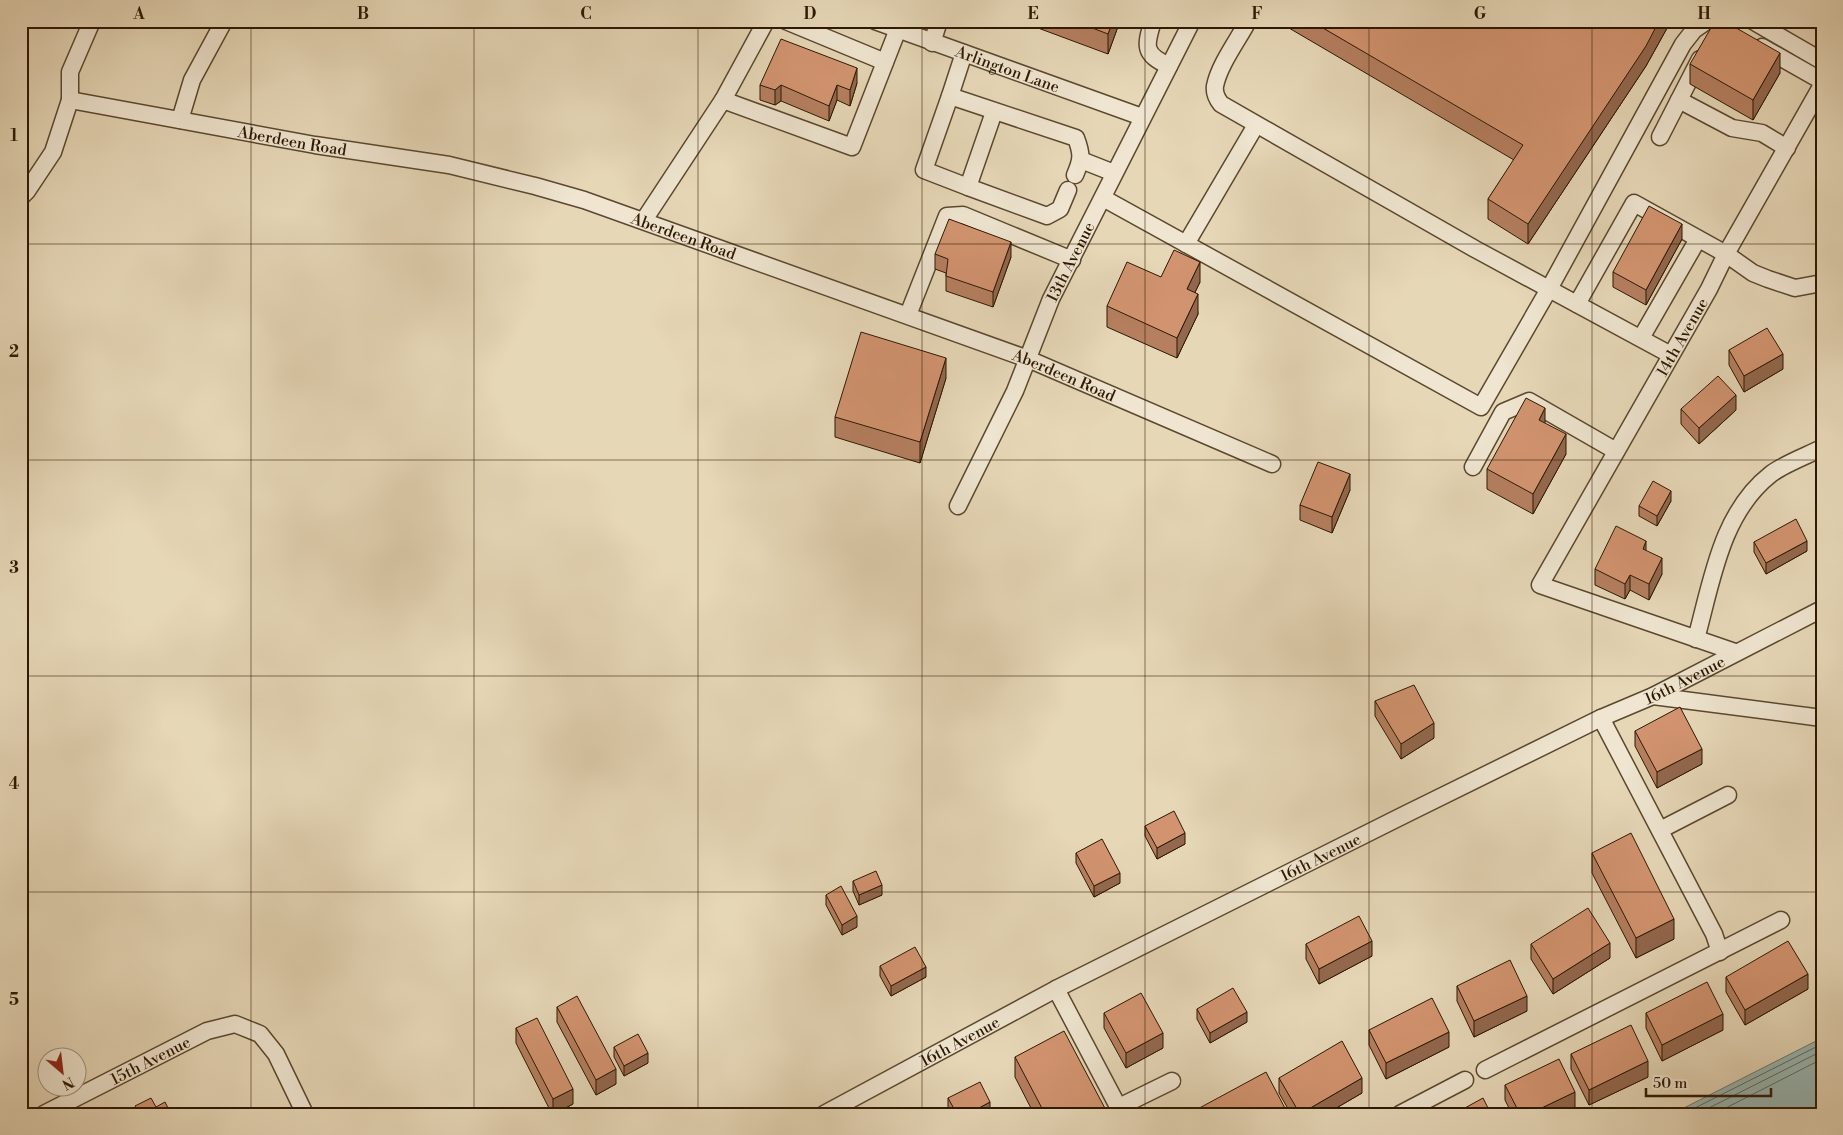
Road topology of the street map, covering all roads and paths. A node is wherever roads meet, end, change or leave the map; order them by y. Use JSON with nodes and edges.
{"nodes":[{"id":1,"x":92,"y":21,"type":"edge"},
{"id":2,"x":224,"y":21,"type":"edge"},
{"id":3,"x":766,"y":21,"type":"edge"},
{"id":4,"x":786,"y":21,"type":"edge"},
{"id":5,"x":875,"y":21,"type":"edge"},
{"id":6,"x":939,"y":21,"type":"edge"},
{"id":7,"x":1153,"y":21,"type":"edge"},
{"id":8,"x":1192,"y":21,"type":"edge"},
{"id":9,"x":1248,"y":21,"type":"edge"},
{"id":10,"x":1707,"y":21,"type":"edge"},
{"id":11,"x":1753,"y":21,"type":"edge"},
{"id":12,"x":898,"y":29,"type":"junction"},
{"id":13,"x":1746,"y":37,"type":"edge"},
{"id":14,"x":932,"y":43,"type":"junction"},
{"id":15,"x":1708,"y":44,"type":"edge"},
{"id":16,"x":964,"y":53,"type":"junction"},
{"id":17,"x":1822,"y":60,"type":"edge"},
{"id":18,"x":885,"y":62,"type":"junction"},
{"id":19,"x":1169,"y":66,"type":"junction"},
{"id":20,"x":1822,"y":81,"type":"edge"},
{"id":21,"x":1822,"y":86,"type":"edge"},
{"id":22,"x":950,"y":96,"type":"junction"},
{"id":23,"x":70,"y":100,"type":"junction"},
{"id":24,"x":724,"y":100,"type":"junction"},
{"id":25,"x":1680,"y":100,"type":"junction"},
{"id":26,"x":994,"y":112,"type":"junction"},
{"id":27,"x":1142,"y":117,"type":"junction"},
{"id":28,"x":180,"y":120,"type":"junction"},
{"id":29,"x":1256,"y":124,"type":"junction"},
{"id":30,"x":1660,"y":137,"type":"dead end"},
{"id":31,"x":1787,"y":148,"type":"junction"},
{"id":32,"x":1114,"y":173,"type":"junction"},
{"id":33,"x":968,"y":187,"type":"junction"},
{"id":34,"x":1068,"y":190,"type":"dead end"},
{"id":35,"x":21,"y":197,"type":"edge"},
{"id":36,"x":1103,"y":198,"type":"junction"},
{"id":37,"x":644,"y":220,"type":"junction"},
{"id":38,"x":1698,"y":239,"type":"junction"},
{"id":39,"x":1186,"y":244,"type":"junction"},
{"id":40,"x":1726,"y":254,"type":"junction"},
{"id":41,"x":1072,"y":260,"type":"junction"},
{"id":42,"x":1822,"y":284,"type":"edge"},
{"id":43,"x":1549,"y":289,"type":"junction"},
{"id":44,"x":1577,"y":304,"type":"junction"},
{"id":45,"x":908,"y":315,"type":"junction"},
{"id":46,"x":1641,"y":338,"type":"junction"},
{"id":47,"x":1672,"y":354,"type":"junction"},
{"id":48,"x":1028,"y":359,"type":"junction"},
{"id":49,"x":1822,"y":448,"type":"edge"},
{"id":50,"x":1616,"y":451,"type":"junction"},
{"id":51,"x":1272,"y":464,"type":"dead end"},
{"id":52,"x":1473,"y":467,"type":"dead end"},
{"id":53,"x":958,"y":506,"type":"dead end"},
{"id":54,"x":1822,"y":608,"type":"edge"},
{"id":55,"x":1696,"y":639,"type":"junction"},
{"id":56,"x":1735,"y":652,"type":"junction"},
{"id":57,"x":1652,"y":696,"type":"junction"},
{"id":58,"x":1601,"y":718,"type":"junction"},
{"id":59,"x":1822,"y":718,"type":"edge"},
{"id":60,"x":1728,"y":795,"type":"dead end"},
{"id":61,"x":1660,"y":830,"type":"junction"},
{"id":62,"x":1781,"y":920,"type":"dead end"},
{"id":63,"x":1720,"y":952,"type":"junction"},
{"id":64,"x":1056,"y":989,"type":"junction"},
{"id":65,"x":1485,"y":1070,"type":"dead end"},
{"id":66,"x":1466,"y":1080,"type":"dead end"},
{"id":67,"x":1172,"y":1081,"type":"dead end"},
{"id":68,"x":1121,"y":1110,"type":"edge"},
{"id":69,"x":44,"y":1114,"type":"edge"},
{"id":70,"x":305,"y":1114,"type":"edge"},
{"id":71,"x":824,"y":1114,"type":"edge"},
{"id":72,"x":1400,"y":1114,"type":"edge"}],
"edges":[{"from":1,"to":23,"type":"street"},
{"from":2,"to":28,"type":"street"},
{"from":3,"to":24,"type":"street"},
{"from":4,"to":18,"type":"street"},
{"from":5,"to":12,"type":"street","name":"Arlington Lane"},
{"from":6,"to":14,"type":"street"},
{"from":7,"to":19,"type":"street"},
{"from":8,"to":19,"type":"street","name":"13th Avenue"},
{"from":9,"to":29,"type":"street"},
{"from":10,"to":43,"type":"street"},
{"from":11,"to":17,"type":"street"},
{"from":12,"to":14,"type":"street","name":"Arlington Lane"},
{"from":12,"to":18,"type":"street"},
{"from":13,"to":20,"type":"street"},
{"from":14,"to":16,"type":"street","name":"Arlington Lane"},
{"from":15,"to":25,"type":"street"},
{"from":16,"to":22,"type":"street"},
{"from":16,"to":27,"type":"street","name":"Arlington Lane"},
{"from":18,"to":24,"type":"street"},
{"from":19,"to":27,"type":"street","name":"13th Avenue"},
{"from":21,"to":31,"type":"street","name":"14th Avenue"},
{"from":22,"to":26,"type":"street"},
{"from":22,"to":33,"type":"street"},
{"from":23,"to":28,"type":"street","name":"Aberdeen Road"},
{"from":23,"to":35,"type":"street"},
{"from":24,"to":37,"type":"street"},
{"from":25,"to":30,"type":"street"},
{"from":25,"to":31,"type":"street"},
{"from":26,"to":32,"type":"street"},
{"from":26,"to":33,"type":"street"},
{"from":27,"to":32,"type":"street","name":"13th Avenue"},
{"from":28,"to":37,"type":"street","name":"Aberdeen Road"},
{"from":29,"to":39,"type":"street"},
{"from":29,"to":43,"type":"street"},
{"from":31,"to":40,"type":"street","name":"14th Avenue"},
{"from":32,"to":36,"type":"street","name":"13th Avenue"},
{"from":33,"to":34,"type":"street"},
{"from":36,"to":39,"type":"street"},
{"from":36,"to":41,"type":"street","name":"13th Avenue"},
{"from":37,"to":45,"type":"street","name":"Aberdeen Road"},
{"from":38,"to":40,"type":"street"},
{"from":38,"to":44,"type":"street"},
{"from":38,"to":46,"type":"street"},
{"from":39,"to":43,"type":"street"},
{"from":40,"to":42,"type":"street"},
{"from":40,"to":47,"type":"street","name":"14th Avenue"},
{"from":41,"to":45,"type":"street"},
{"from":41,"to":48,"type":"street","name":"13th Avenue"},
{"from":43,"to":44,"type":"street"},
{"from":44,"to":46,"type":"street"},
{"from":45,"to":48,"type":"street","name":"Aberdeen Road"},
{"from":46,"to":47,"type":"street"},
{"from":47,"to":50,"type":"street","name":"14th Avenue"},
{"from":48,"to":51,"type":"street","name":"Aberdeen Road"},
{"from":48,"to":53,"type":"street","name":"13th Avenue"},
{"from":49,"to":55,"type":"street"},
{"from":50,"to":52,"type":"street"},
{"from":50,"to":55,"type":"street","name":"14th Avenue"},
{"from":54,"to":56,"type":"street","name":"16th Avenue"},
{"from":55,"to":56,"type":"street"},
{"from":56,"to":57,"type":"street","name":"16th Avenue"},
{"from":57,"to":58,"type":"street","name":"16th Avenue"},
{"from":57,"to":59,"type":"street"},
{"from":58,"to":61,"type":"street"},
{"from":58,"to":64,"type":"street","name":"16th Avenue"},
{"from":60,"to":61,"type":"street"},
{"from":61,"to":63,"type":"street"},
{"from":62,"to":63,"type":"street"},
{"from":63,"to":65,"type":"street"},
{"from":64,"to":68,"type":"street"},
{"from":64,"to":71,"type":"street","name":"16th Avenue"},
{"from":66,"to":72,"type":"street"},
{"from":67,"to":68,"type":"street"},
{"from":69,"to":70,"type":"street","name":"15th Avenue"}]}
